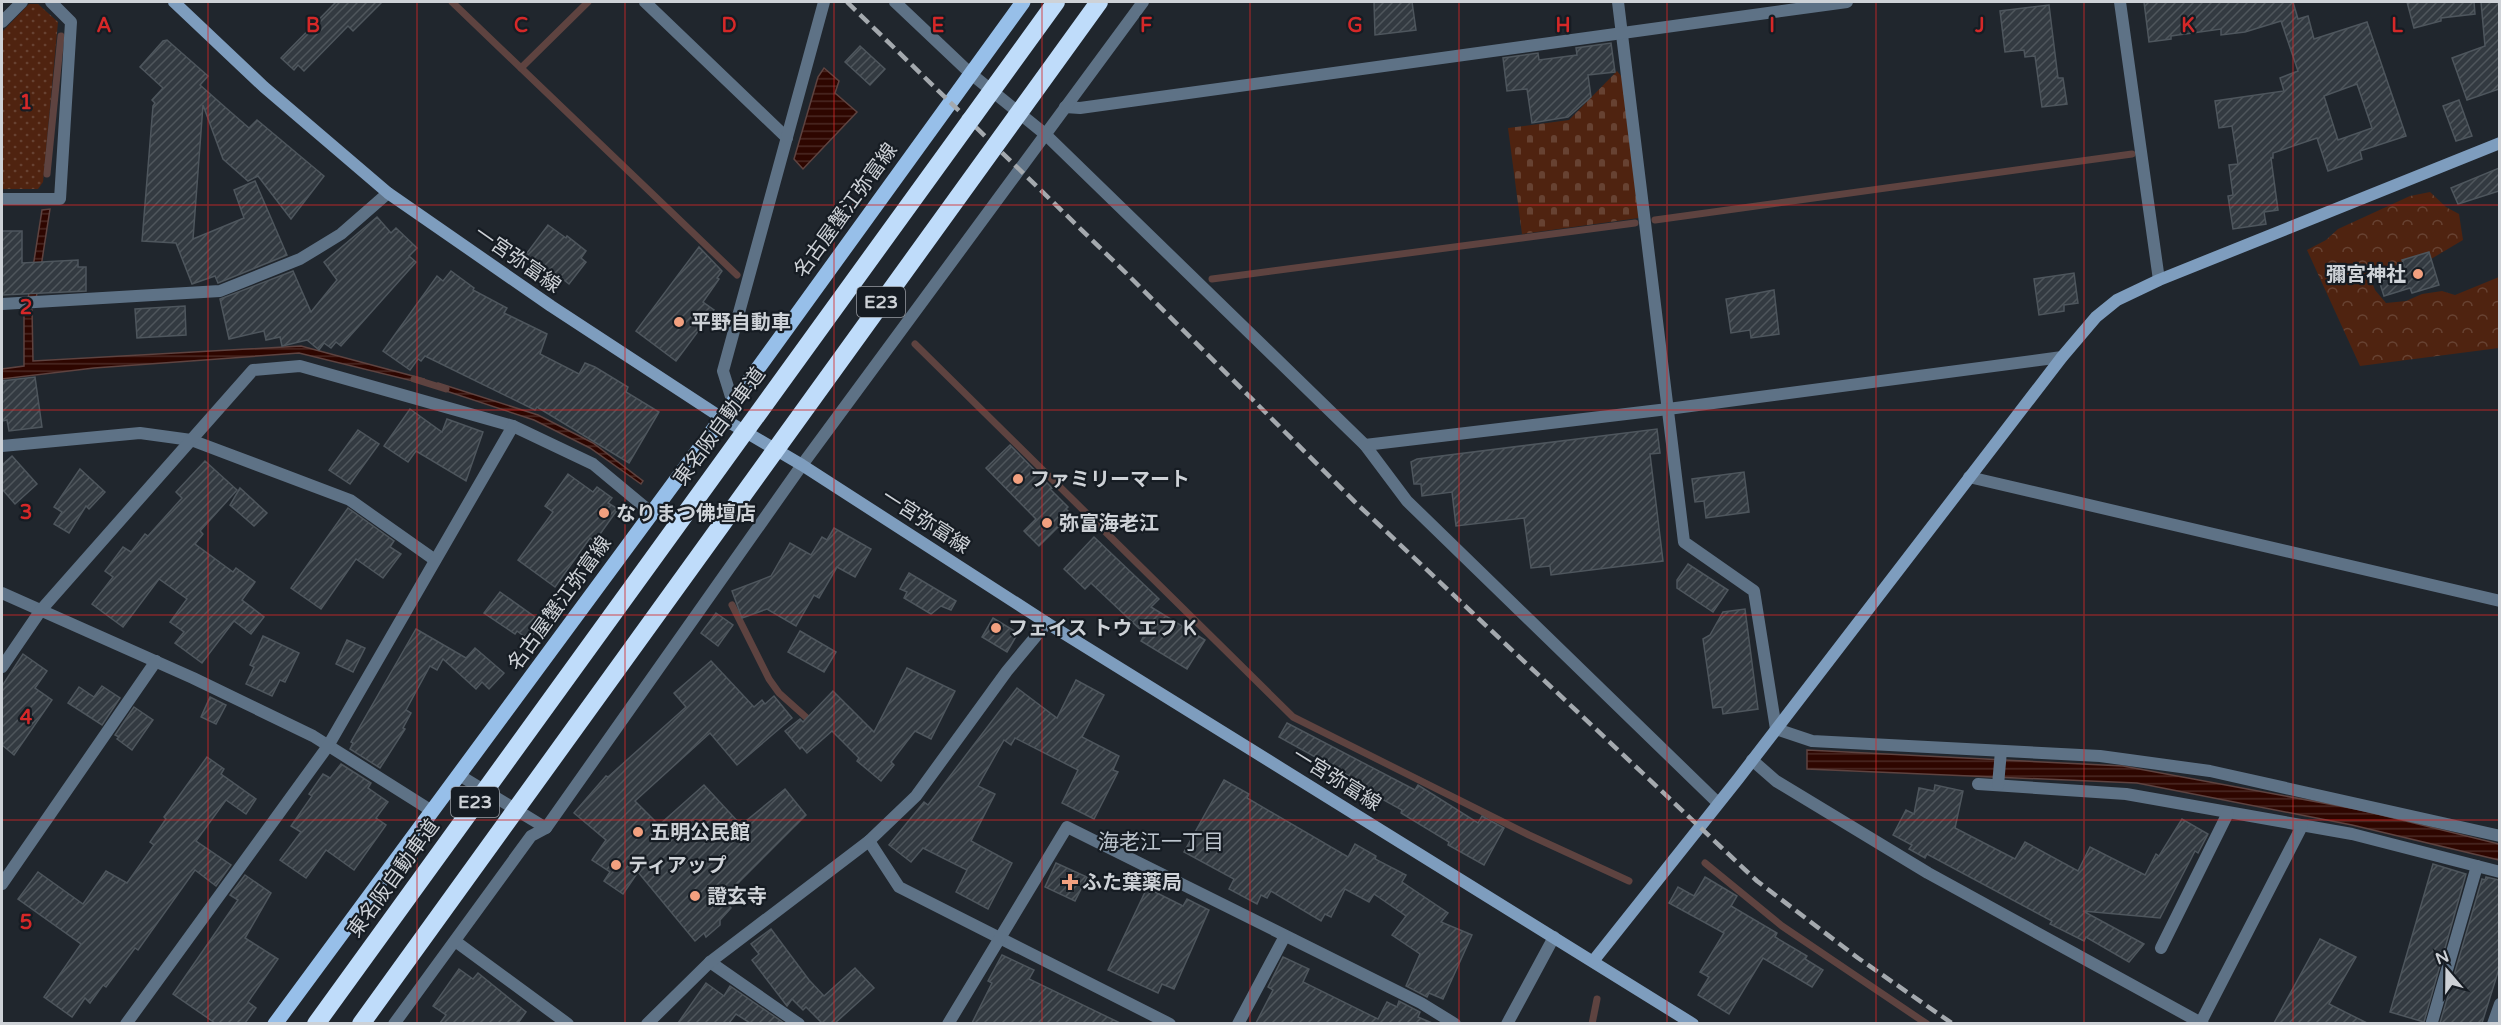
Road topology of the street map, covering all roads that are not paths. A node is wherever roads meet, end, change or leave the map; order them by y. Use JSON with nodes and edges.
{"nodes":[{"id":1,"x":22,"y":2,"type":"edge"},
{"id":2,"x":51,"y":2,"type":"edge"},
{"id":3,"x":174,"y":2,"type":"edge"},
{"id":4,"x":645,"y":2,"type":"edge"},
{"id":5,"x":824,"y":2,"type":"edge"},
{"id":6,"x":895,"y":2,"type":"edge"},
{"id":7,"x":1023,"y":2,"type":"edge"},
{"id":8,"x":1056,"y":2,"type":"edge"},
{"id":9,"x":1099,"y":2,"type":"edge"},
{"id":10,"x":1143,"y":2,"type":"edge"},
{"id":11,"x":1618,"y":2,"type":"edge"},
{"id":12,"x":1846,"y":2,"type":"edge"},
{"id":13,"x":2120,"y":2,"type":"edge"},
{"id":14,"x":2,"y":22,"type":"edge"},
{"id":15,"x":1622,"y":33,"type":"junction"},
{"id":16,"x":970,"y":73,"type":"junction"},
{"id":17,"x":1065,"y":106,"type":"junction"},
{"id":18,"x":1045,"y":134,"type":"junction"},
{"id":19,"x":787,"y":138,"type":"junction"},
{"id":20,"x":2499,"y":143,"type":"edge"},
{"id":21,"x":388,"y":193,"type":"junction"},
{"id":22,"x":2,"y":199,"type":"edge"},
{"id":23,"x":2159,"y":280,"type":"junction"},
{"id":24,"x":2,"y":304,"type":"edge"},
{"id":25,"x":2062,"y":357,"type":"junction"},
{"id":26,"x":733,"y":403,"type":"junction"},
{"id":27,"x":1668,"y":409,"type":"junction"},
{"id":28,"x":722,"y":418,"type":"junction"},
{"id":29,"x":513,"y":426,"type":"junction"},
{"id":30,"x":191,"y":440,"type":"junction"},
{"id":31,"x":1365,"y":445,"type":"junction"},
{"id":32,"x":2,"y":446,"type":"edge"},
{"id":33,"x":802,"y":465,"type":"junction"},
{"id":34,"x":1969,"y":477,"type":"junction"},
{"id":35,"x":652,"y":513,"type":"junction"},
{"id":36,"x":435,"y":560,"type":"junction"},
{"id":37,"x":2,"y":593,"type":"edge"},
{"id":38,"x":2499,"y":601,"type":"edge"},
{"id":39,"x":41,"y":610,"type":"junction"},
{"id":40,"x":1047,"y":623,"type":"junction"},
{"id":41,"x":156,"y":661,"type":"junction"},
{"id":42,"x":2,"y":667,"type":"edge"},
{"id":43,"x":1776,"y":729,"type":"junction"},
{"id":44,"x":328,"y":746,"type":"junction"},
{"id":45,"x":2000,"y":754,"type":"junction"},
{"id":46,"x":1752,"y":760,"type":"junction"},
{"id":47,"x":459,"y":775,"type":"junction"},
{"id":48,"x":1999,"y":782,"type":"junction"},
{"id":49,"x":1978,"y":784,"type":"dead end"},
{"id":50,"x":1718,"y":803,"type":"junction"},
{"id":51,"x":432,"y":811,"type":"junction"},
{"id":52,"x":2228,"y":813,"type":"junction"},
{"id":53,"x":2302,"y":826,"type":"junction"},
{"id":54,"x":546,"y":828,"type":"junction"},
{"id":55,"x":2499,"y":836,"type":"edge"},
{"id":56,"x":869,"y":841,"type":"junction"},
{"id":57,"x":2477,"y":866,"type":"junction"},
{"id":58,"x":2499,"y":872,"type":"edge"},
{"id":59,"x":2,"y":884,"type":"edge"},
{"id":60,"x":1285,"y":936,"type":"junction"},
{"id":61,"x":1001,"y":937,"type":"junction"},
{"id":62,"x":1554,"y":938,"type":"junction"},
{"id":63,"x":455,"y":940,"type":"junction"},
{"id":64,"x":2161,"y":948,"type":"dead end"},
{"id":65,"x":1594,"y":960,"type":"junction"},
{"id":66,"x":710,"y":962,"type":"junction"},
{"id":67,"x":2499,"y":1004,"type":"edge"},
{"id":68,"x":2432,"y":1022,"type":"edge"},
{"id":69,"x":126,"y":1023,"type":"edge"},
{"id":70,"x":275,"y":1023,"type":"edge"},
{"id":71,"x":316,"y":1023,"type":"edge"},
{"id":72,"x":361,"y":1023,"type":"edge"},
{"id":73,"x":394,"y":1023,"type":"edge"},
{"id":74,"x":568,"y":1023,"type":"edge"},
{"id":75,"x":647,"y":1023,"type":"edge"},
{"id":76,"x":799,"y":1023,"type":"edge"},
{"id":77,"x":948,"y":1023,"type":"edge"},
{"id":78,"x":1170,"y":1023,"type":"edge"},
{"id":79,"x":1238,"y":1023,"type":"edge"},
{"id":80,"x":1455,"y":1023,"type":"edge"},
{"id":81,"x":1508,"y":1023,"type":"edge"},
{"id":82,"x":1693,"y":1023,"type":"edge"},
{"id":83,"x":2202,"y":1023,"type":"edge"},
{"id":84,"x":2493,"y":1023,"type":"edge"}],
"edges":[{"from":1,"to":14,"type":"street"},
{"from":2,"to":22,"type":"street"},
{"from":3,"to":21,"type":"main road","name":"一宮弥富線"},
{"from":4,"to":19,"type":"street"},
{"from":5,"to":19,"type":"street"},
{"from":6,"to":16,"type":"street"},
{"from":7,"to":16,"type":"main road","name":"名古屋蟹江弥富線"},
{"from":8,"to":71,"type":"highway","name":"東名阪自動車道","number":"E23","bridge":true},
{"from":9,"to":72,"type":"highway","number":"E23","bridge":true},
{"from":10,"to":17,"type":"street"},
{"from":11,"to":15,"type":"street"},
{"from":12,"to":15,"type":"street"},
{"from":13,"to":23,"type":"street"},
{"from":15,"to":17,"type":"street"},
{"from":15,"to":27,"type":"street"},
{"from":16,"to":18,"type":"street"},
{"from":16,"to":26,"type":"main road","name":"名古屋蟹江弥富線"},
{"from":17,"to":18,"type":"street"},
{"from":18,"to":31,"type":"street"},
{"from":18,"to":33,"type":"street"},
{"from":19,"to":26,"type":"street"},
{"from":20,"to":23,"type":"main road"},
{"from":21,"to":24,"type":"street"},
{"from":21,"to":28,"type":"main road","name":"一宮弥富線"},
{"from":23,"to":25,"type":"main road"},
{"from":25,"to":27,"type":"street"},
{"from":25,"to":34,"type":"main road"},
{"from":26,"to":28,"type":"main road","name":"名古屋蟹江弥富線"},
{"from":27,"to":31,"type":"street"},
{"from":27,"to":43,"type":"street"},
{"from":28,"to":33,"type":"main road","name":"一宮弥富線"},
{"from":28,"to":35,"type":"main road","name":"名古屋蟹江弥富線"},
{"from":29,"to":30,"type":"street"},
{"from":29,"to":35,"type":"street"},
{"from":29,"to":36,"type":"street"},
{"from":30,"to":32,"type":"street"},
{"from":30,"to":36,"type":"street"},
{"from":30,"to":39,"type":"street"},
{"from":31,"to":50,"type":"street"},
{"from":33,"to":40,"type":"main road","name":"一宮弥富線"},
{"from":33,"to":54,"type":"street"},
{"from":34,"to":38,"type":"street"},
{"from":34,"to":43,"type":"main road"},
{"from":35,"to":47,"type":"main road","name":"名古屋蟹江弥富線"},
{"from":36,"to":44,"type":"street"},
{"from":37,"to":39,"type":"street"},
{"from":39,"to":41,"type":"street"},
{"from":39,"to":42,"type":"street"},
{"from":40,"to":56,"type":"street"},
{"from":40,"to":62,"type":"main road","name":"一宮弥富線"},
{"from":41,"to":44,"type":"street"},
{"from":41,"to":59,"type":"street"},
{"from":43,"to":45,"type":"street"},
{"from":43,"to":46,"type":"main road"},
{"from":44,"to":51,"type":"street"},
{"from":44,"to":69,"type":"street"},
{"from":45,"to":48,"type":"street"},
{"from":45,"to":55,"type":"street"},
{"from":46,"to":50,"type":"main road"},
{"from":46,"to":83,"type":"street"},
{"from":47,"to":51,"type":"main road","name":"名古屋蟹江弥富線"},
{"from":47,"to":54,"type":"street"},
{"from":48,"to":49,"type":"street"},
{"from":48,"to":52,"type":"street"},
{"from":50,"to":65,"type":"main road"},
{"from":51,"to":70,"type":"main road","name":"名古屋蟹江弥富線"},
{"from":52,"to":53,"type":"street"},
{"from":52,"to":64,"type":"street"},
{"from":53,"to":57,"type":"street"},
{"from":53,"to":83,"type":"street"},
{"from":54,"to":63,"type":"street"},
{"from":56,"to":61,"type":"street"},
{"from":56,"to":66,"type":"street"},
{"from":57,"to":58,"type":"street"},
{"from":57,"to":68,"type":"street"},
{"from":60,"to":61,"type":"street"},
{"from":60,"to":79,"type":"street"},
{"from":60,"to":80,"type":"street"},
{"from":61,"to":77,"type":"street"},
{"from":61,"to":78,"type":"street"},
{"from":62,"to":65,"type":"main road","name":"一宮弥富線"},
{"from":62,"to":81,"type":"street"},
{"from":63,"to":73,"type":"street"},
{"from":63,"to":74,"type":"street"},
{"from":65,"to":82,"type":"main road","name":"一宮弥富線"},
{"from":66,"to":75,"type":"street"},
{"from":66,"to":76,"type":"street"},
{"from":67,"to":84,"type":"street"}]}
